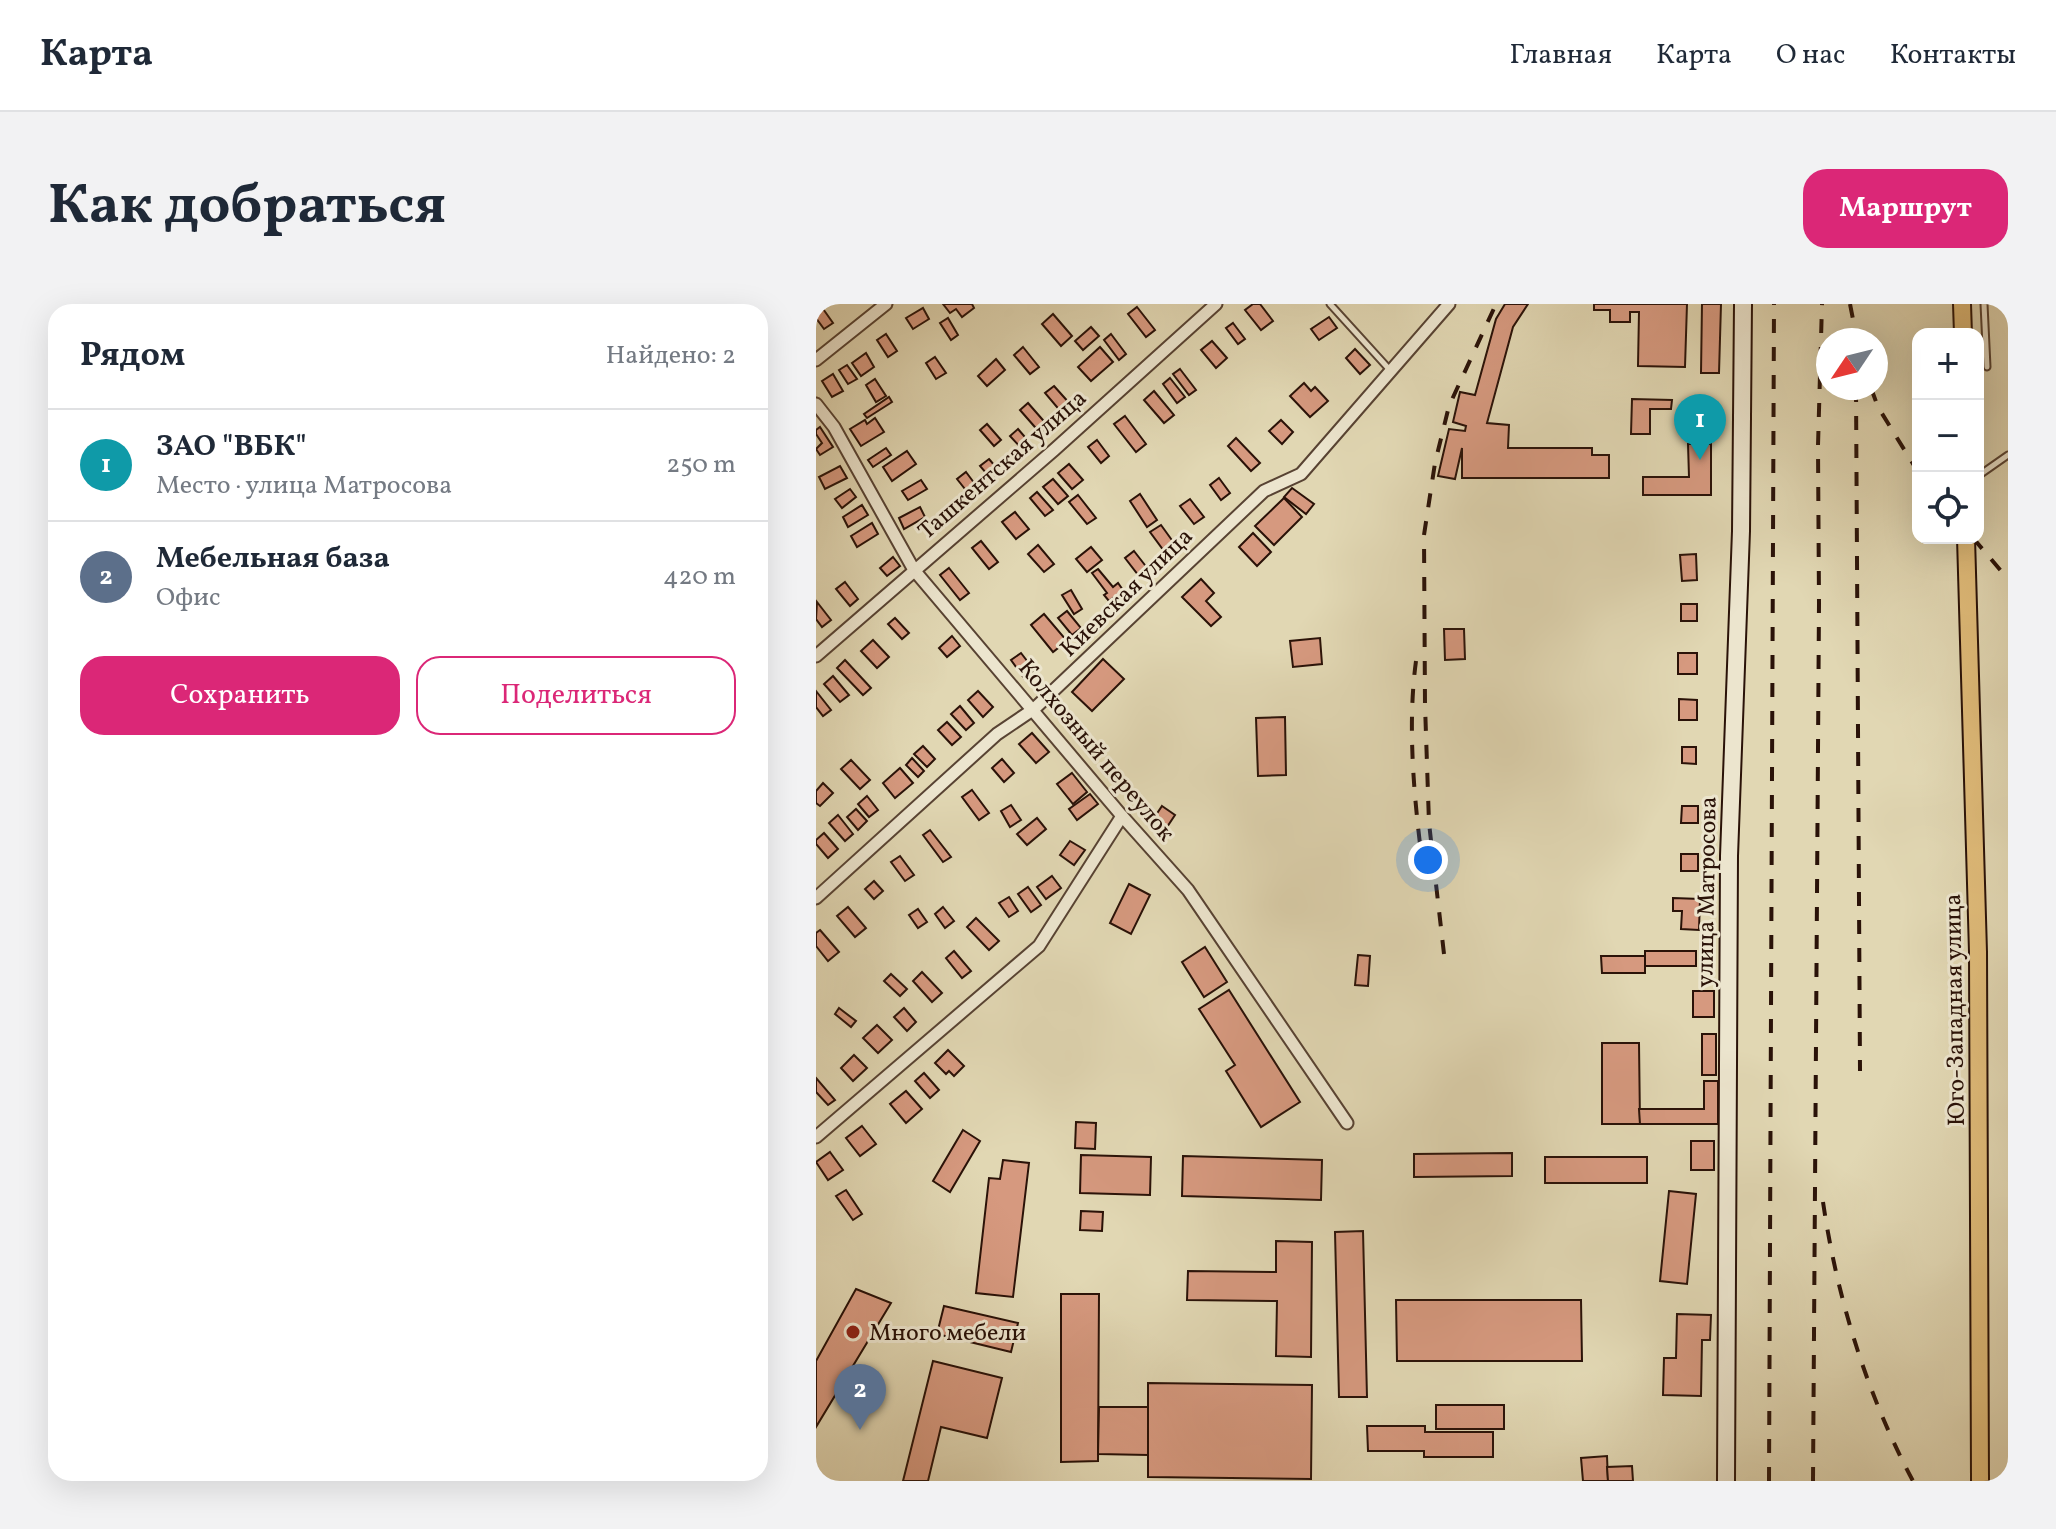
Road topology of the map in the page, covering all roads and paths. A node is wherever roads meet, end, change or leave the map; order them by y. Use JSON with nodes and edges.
{"nodes":[{"id":1,"x":886,"y":304,"type":"edge"},
{"id":2,"x":1216,"y":304,"type":"edge"},
{"id":3,"x":1330,"y":304,"type":"edge"},
{"id":4,"x":1449,"y":304,"type":"edge"},
{"id":5,"x":1743,"y":304,"type":"edge"},
{"id":6,"x":1962,"y":304,"type":"edge"},
{"id":7,"x":1984,"y":304,"type":"edge"},
{"id":8,"x":1963,"y":328,"type":"edge"},
{"id":9,"x":816,"y":360,"type":"edge"},
{"id":10,"x":1987,"y":367,"type":"dead end"},
{"id":11,"x":1390,"y":370,"type":"junction"},
{"id":12,"x":816,"y":404,"type":"edge"},
{"id":13,"x":2008,"y":455,"type":"edge"},
{"id":14,"x":1984,"y":472,"type":"edge"},
{"id":15,"x":1966,"y":544,"type":"edge"},
{"id":16,"x":914,"y":570,"type":"junction"},
{"id":17,"x":816,"y":656,"type":"edge"},
{"id":18,"x":1034,"y":709,"type":"junction"},
{"id":19,"x":1122,"y":816,"type":"junction"},
{"id":20,"x":816,"y":898,"type":"edge"},
{"id":21,"x":1347,"y":1123,"type":"dead end"},
{"id":22,"x":816,"y":1137,"type":"edge"},
{"id":23,"x":1726,"y":1481,"type":"edge"},
{"id":24,"x":1980,"y":1481,"type":"edge"}],
"edges":[{"from":1,"to":9,"type":"street"},
{"from":2,"to":16,"type":"street","name":"Ташкентская улица"},
{"from":3,"to":11,"type":"lane"},
{"from":4,"to":11,"type":"street","name":"Киевская улица"},
{"from":5,"to":23,"type":"street","name":"улица Матросова"},
{"from":6,"to":8,"type":"main road"},
{"from":7,"to":10,"type":"lane"},
{"from":11,"to":18,"type":"street","name":"Киевская улица"},
{"from":12,"to":16,"type":"street","name":"Колхозный переулок"},
{"from":13,"to":14,"type":"lane"},
{"from":15,"to":24,"type":"main road","name":"Юго-Западная улица"},
{"from":16,"to":17,"type":"street","name":"Ташкентская улица"},
{"from":16,"to":18,"type":"street","name":"Колхозный переулок"},
{"from":18,"to":19,"type":"street","name":"Колхозный переулок"},
{"from":18,"to":20,"type":"street","name":"Киевская улица"},
{"from":19,"to":21,"type":"street","name":"Колхозный переулок"},
{"from":19,"to":22,"type":"street"}]}
